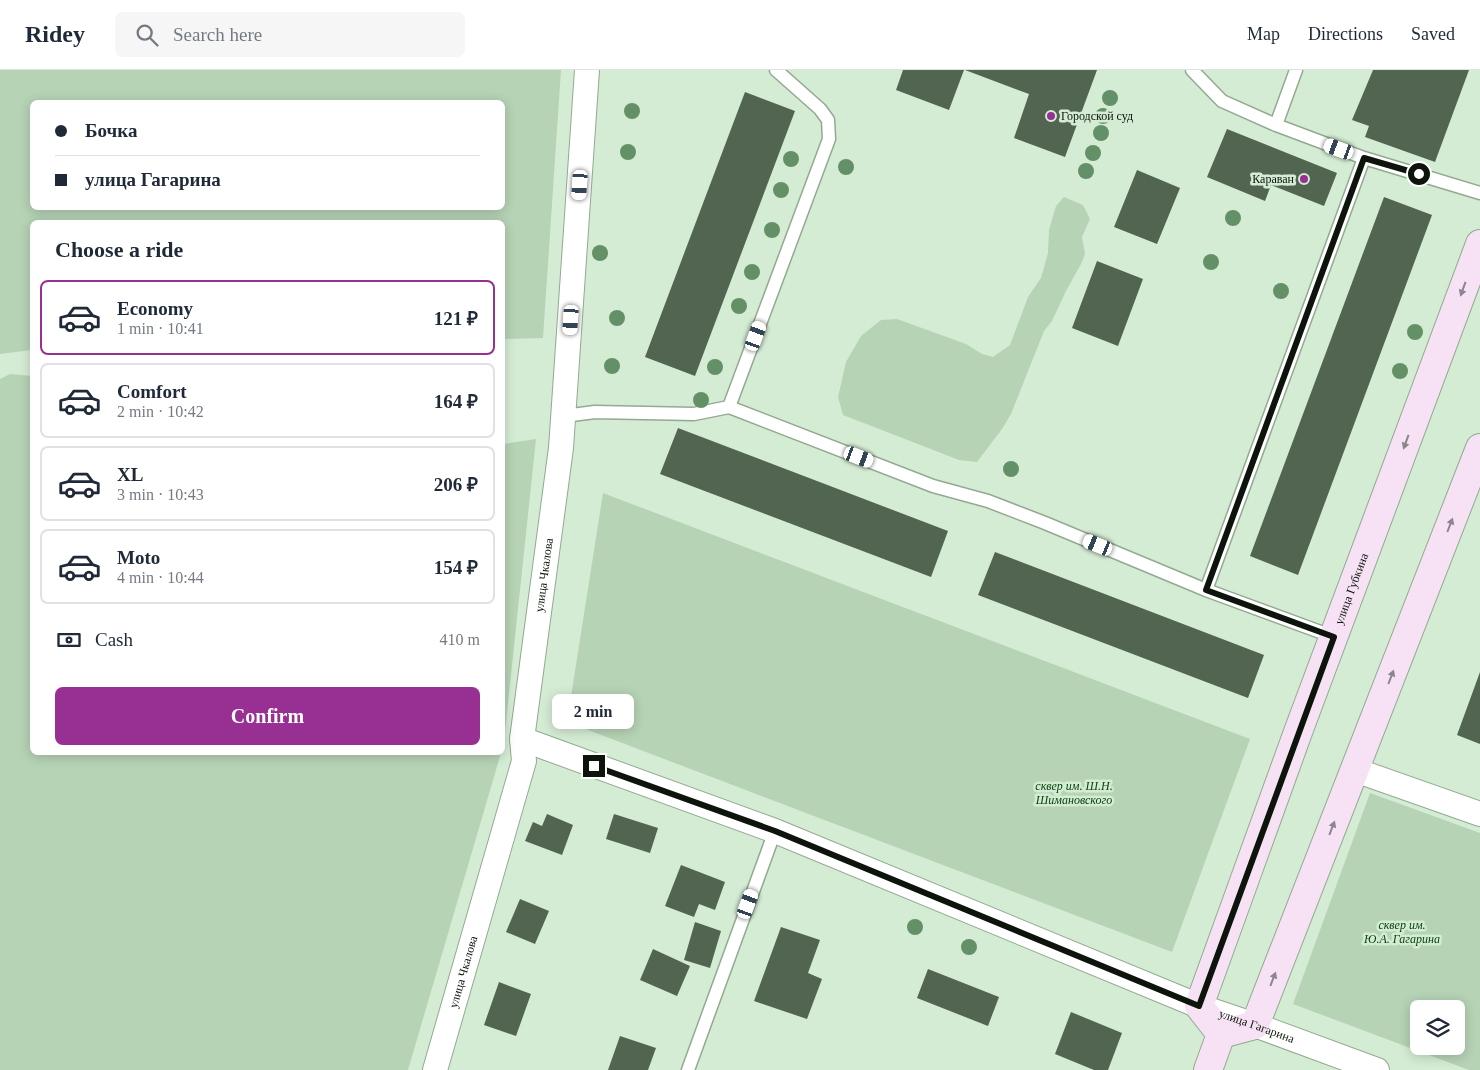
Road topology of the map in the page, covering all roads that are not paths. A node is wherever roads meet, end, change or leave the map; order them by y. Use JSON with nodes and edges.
{"nodes":[{"id":1,"x":587,"y":70,"type":"edge"},
{"id":2,"x":776,"y":70,"type":"edge"},
{"id":3,"x":1192,"y":70,"type":"edge"},
{"id":4,"x":1296,"y":70,"type":"edge"},
{"id":5,"x":1276,"y":125,"type":"junction"},
{"id":6,"x":1364,"y":158,"type":"junction"},
{"id":7,"x":1480,"y":192,"type":"edge"},
{"id":8,"x":1480,"y":244,"type":"edge"},
{"id":9,"x":729,"y":407,"type":"junction"},
{"id":10,"x":564,"y":416,"type":"junction"},
{"id":11,"x":1480,"y":448,"type":"edge"},
{"id":12,"x":1206,"y":590,"type":"junction"},
{"id":13,"x":1334,"y":637,"type":"junction"},
{"id":14,"x":522,"y":740,"type":"junction"},
{"id":15,"x":1355,"y":770,"type":"junction"},
{"id":16,"x":1480,"y":814,"type":"edge"},
{"id":17,"x":775,"y":831,"type":"junction"},
{"id":18,"x":1199,"y":1006,"type":"junction"},
{"id":19,"x":1255,"y":1025,"type":"junction"},
{"id":20,"x":1221,"y":1034,"type":"junction"},
{"id":21,"x":435,"y":1070,"type":"edge"},
{"id":22,"x":688,"y":1070,"type":"edge"},
{"id":23,"x":1208,"y":1070,"type":"edge"},
{"id":24,"x":1377,"y":1070,"type":"edge"}],
"edges":[{"from":1,"to":10,"type":"street","name":"улица Чкалова"},
{"from":2,"to":9,"type":"lane"},
{"from":3,"to":5,"type":"lane"},
{"from":4,"to":5,"type":"lane"},
{"from":5,"to":6,"type":"lane"},
{"from":6,"to":7,"type":"lane"},
{"from":6,"to":12,"type":"lane"},
{"from":8,"to":13,"type":"main road","name":"улица Губкина","one_way":true},
{"from":9,"to":10,"type":"lane"},
{"from":9,"to":12,"type":"lane"},
{"from":10,"to":14,"type":"street","name":"улица Чкалова"},
{"from":15,"to":11,"type":"main road","one_way":true},
{"from":12,"to":13,"type":"lane"},
{"from":13,"to":18,"type":"main road","name":"улица Губкина"},
{"from":14,"to":17,"type":"street","name":"улица Гагарина"},
{"from":14,"to":21,"type":"street","name":"улица Чкалова"},
{"from":15,"to":16,"type":"street"},
{"from":19,"to":15,"type":"main road","one_way":true},
{"from":17,"to":18,"type":"street","name":"улица Гагарина"},
{"from":17,"to":22,"type":"lane"},
{"from":18,"to":19,"type":"street","name":"улица Гагарина"},
{"from":18,"to":20,"type":"main road"},
{"from":19,"to":20,"type":"main road"},
{"from":19,"to":24,"type":"street","name":"улица Гагарина"},
{"from":20,"to":23,"type":"main road"}]}
